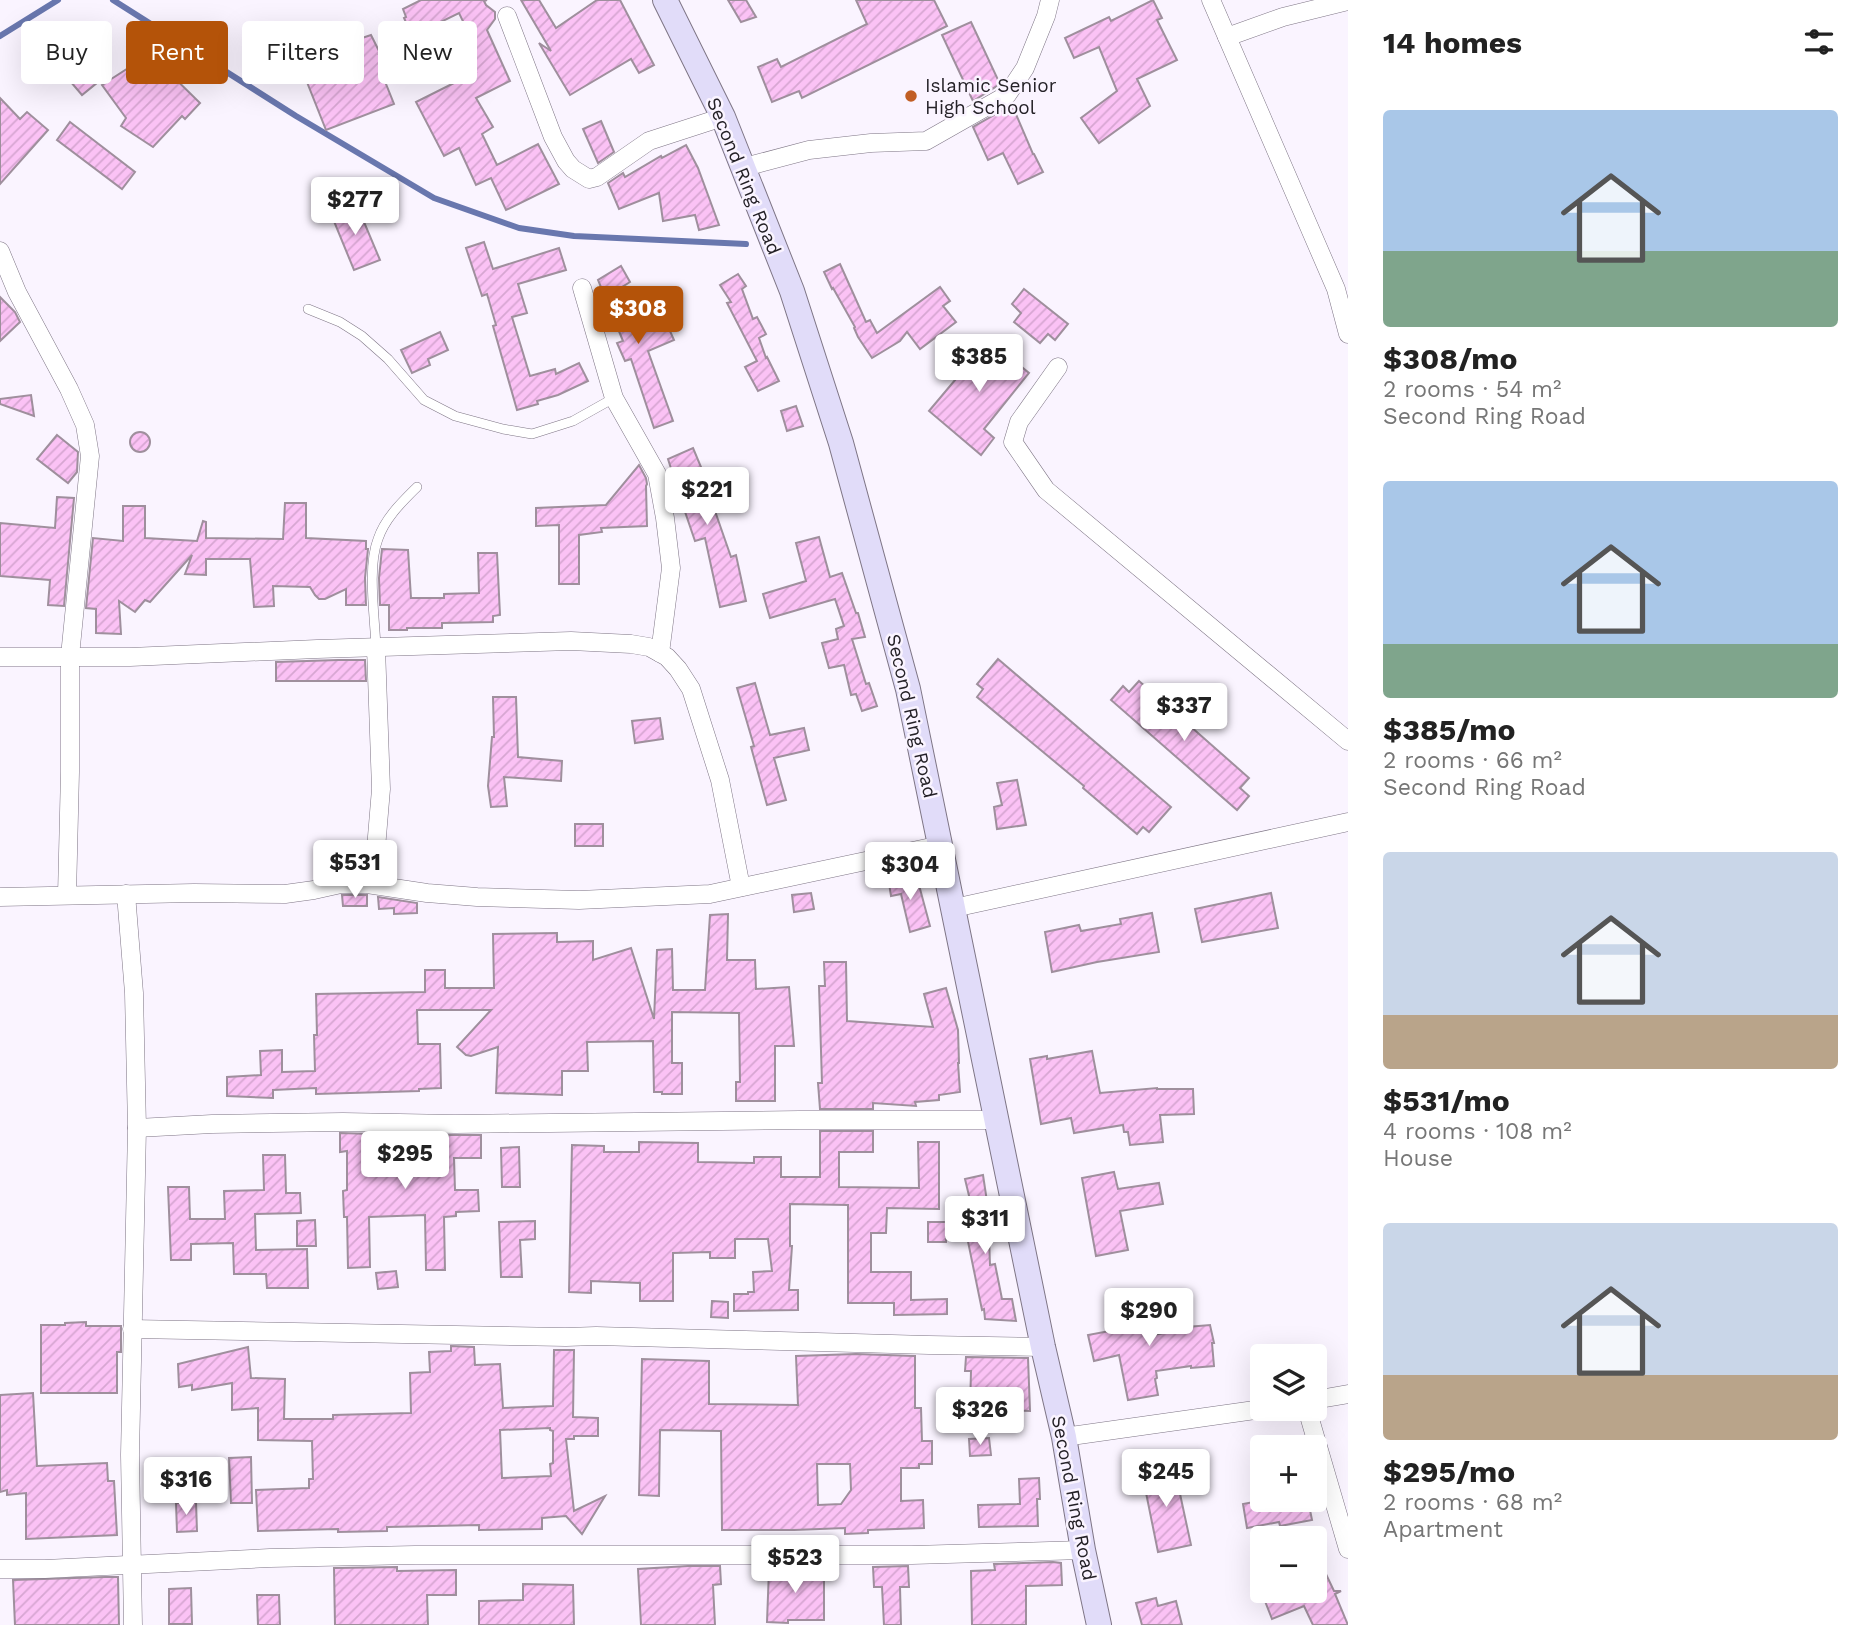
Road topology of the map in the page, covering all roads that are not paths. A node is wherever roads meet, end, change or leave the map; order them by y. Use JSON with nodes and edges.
{"nodes":[{"id":1,"x":665,"y":0,"type":"edge"},
{"id":2,"x":1050,"y":0,"type":"edge"},
{"id":3,"x":1211,"y":0,"type":"edge"},
{"id":4,"x":1348,"y":1,"type":"edge"},
{"id":5,"x":507,"y":16,"type":"dead end"},
{"id":6,"x":1227,"y":37,"type":"junction"},
{"id":7,"x":723,"y":117,"type":"junction"},
{"id":8,"x":741,"y":168,"type":"junction"},
{"id":9,"x":0,"y":251,"type":"edge"},
{"id":10,"x":582,"y":288,"type":"dead end"},
{"id":11,"x":308,"y":309,"type":"dead end"},
{"id":12,"x":1348,"y":331,"type":"edge"},
{"id":13,"x":1058,"y":366,"type":"dead end"},
{"id":14,"x":614,"y":398,"type":"junction"},
{"id":15,"x":417,"y":487,"type":"dead end"},
{"id":16,"x":376,"y":648,"type":"junction"},
{"id":17,"x":660,"y":653,"type":"junction"},
{"id":18,"x":70,"y":656,"type":"junction"},
{"id":19,"x":0,"y":657,"type":"edge"},
{"id":20,"x":1348,"y":741,"type":"edge"},
{"id":21,"x":1348,"y":822,"type":"edge"},
{"id":22,"x":941,"y":845,"type":"junction"},
{"id":23,"x":373,"y":884,"type":"junction"},
{"id":24,"x":741,"y":887,"type":"junction"},
{"id":25,"x":126,"y":894,"type":"junction"},
{"id":26,"x":67,"y":895,"type":"junction"},
{"id":27,"x":0,"y":897,"type":"edge"},
{"id":28,"x":954,"y":908,"type":"junction"},
{"id":29,"x":998,"y":1120,"type":"junction"},
{"id":30,"x":137,"y":1128,"type":"junction"},
{"id":31,"x":132,"y":1329,"type":"junction"},
{"id":32,"x":1043,"y":1347,"type":"junction"},
{"id":33,"x":1348,"y":1394,"type":"edge"},
{"id":34,"x":1327,"y":1398,"type":"edge"},
{"id":35,"x":1250,"y":1411,"type":"edge"},
{"id":36,"x":1311,"y":1421,"type":"edge"},
{"id":37,"x":1064,"y":1437,"type":"junction"},
{"id":38,"x":1348,"y":1549,"type":"edge"},
{"id":39,"x":1083,"y":1550,"type":"junction"},
{"id":40,"x":132,"y":1564,"type":"junction"},
{"id":41,"x":0,"y":1569,"type":"edge"},
{"id":42,"x":133,"y":1625,"type":"edge"},
{"id":43,"x":1099,"y":1625,"type":"edge"}],
"edges":[{"from":1,"to":7,"type":"main road","name":"Second Ring Road"},
{"from":2,"to":8,"type":"street"},
{"from":3,"to":6,"type":"street"},
{"from":4,"to":6,"type":"street"},
{"from":5,"to":7,"type":"street"},
{"from":6,"to":12,"type":"street"},
{"from":7,"to":8,"type":"main road","name":"Second Ring Road"},
{"from":8,"to":22,"type":"main road","name":"Second Ring Road"},
{"from":9,"to":18,"type":"street"},
{"from":10,"to":14,"type":"street"},
{"from":11,"to":14,"type":"lane"},
{"from":13,"to":20,"type":"street"},
{"from":14,"to":17,"type":"street"},
{"from":15,"to":16,"type":"lane"},
{"from":16,"to":17,"type":"street"},
{"from":16,"to":18,"type":"street"},
{"from":16,"to":23,"type":"street"},
{"from":17,"to":24,"type":"street"},
{"from":18,"to":19,"type":"street"},
{"from":18,"to":26,"type":"street"},
{"from":21,"to":28,"type":"street"},
{"from":22,"to":24,"type":"street"},
{"from":22,"to":28,"type":"main road","name":"Second Ring Road"},
{"from":23,"to":24,"type":"street"},
{"from":23,"to":25,"type":"street"},
{"from":25,"to":26,"type":"street"},
{"from":25,"to":30,"type":"street"},
{"from":26,"to":27,"type":"street"},
{"from":28,"to":29,"type":"main road","name":"Second Ring Road"},
{"from":29,"to":30,"type":"street"},
{"from":29,"to":32,"type":"main road","name":"Second Ring Road"},
{"from":30,"to":31,"type":"street"},
{"from":31,"to":32,"type":"street"},
{"from":31,"to":40,"type":"street"},
{"from":32,"to":37,"type":"main road","name":"Second Ring Road"},
{"from":33,"to":34,"type":"street"},
{"from":35,"to":37,"type":"street"},
{"from":36,"to":38,"type":"street"},
{"from":37,"to":39,"type":"main road","name":"Second Ring Road"},
{"from":39,"to":40,"type":"street"},
{"from":39,"to":43,"type":"main road","name":"Second Ring Road"},
{"from":40,"to":41,"type":"street"},
{"from":40,"to":42,"type":"street"}]}
